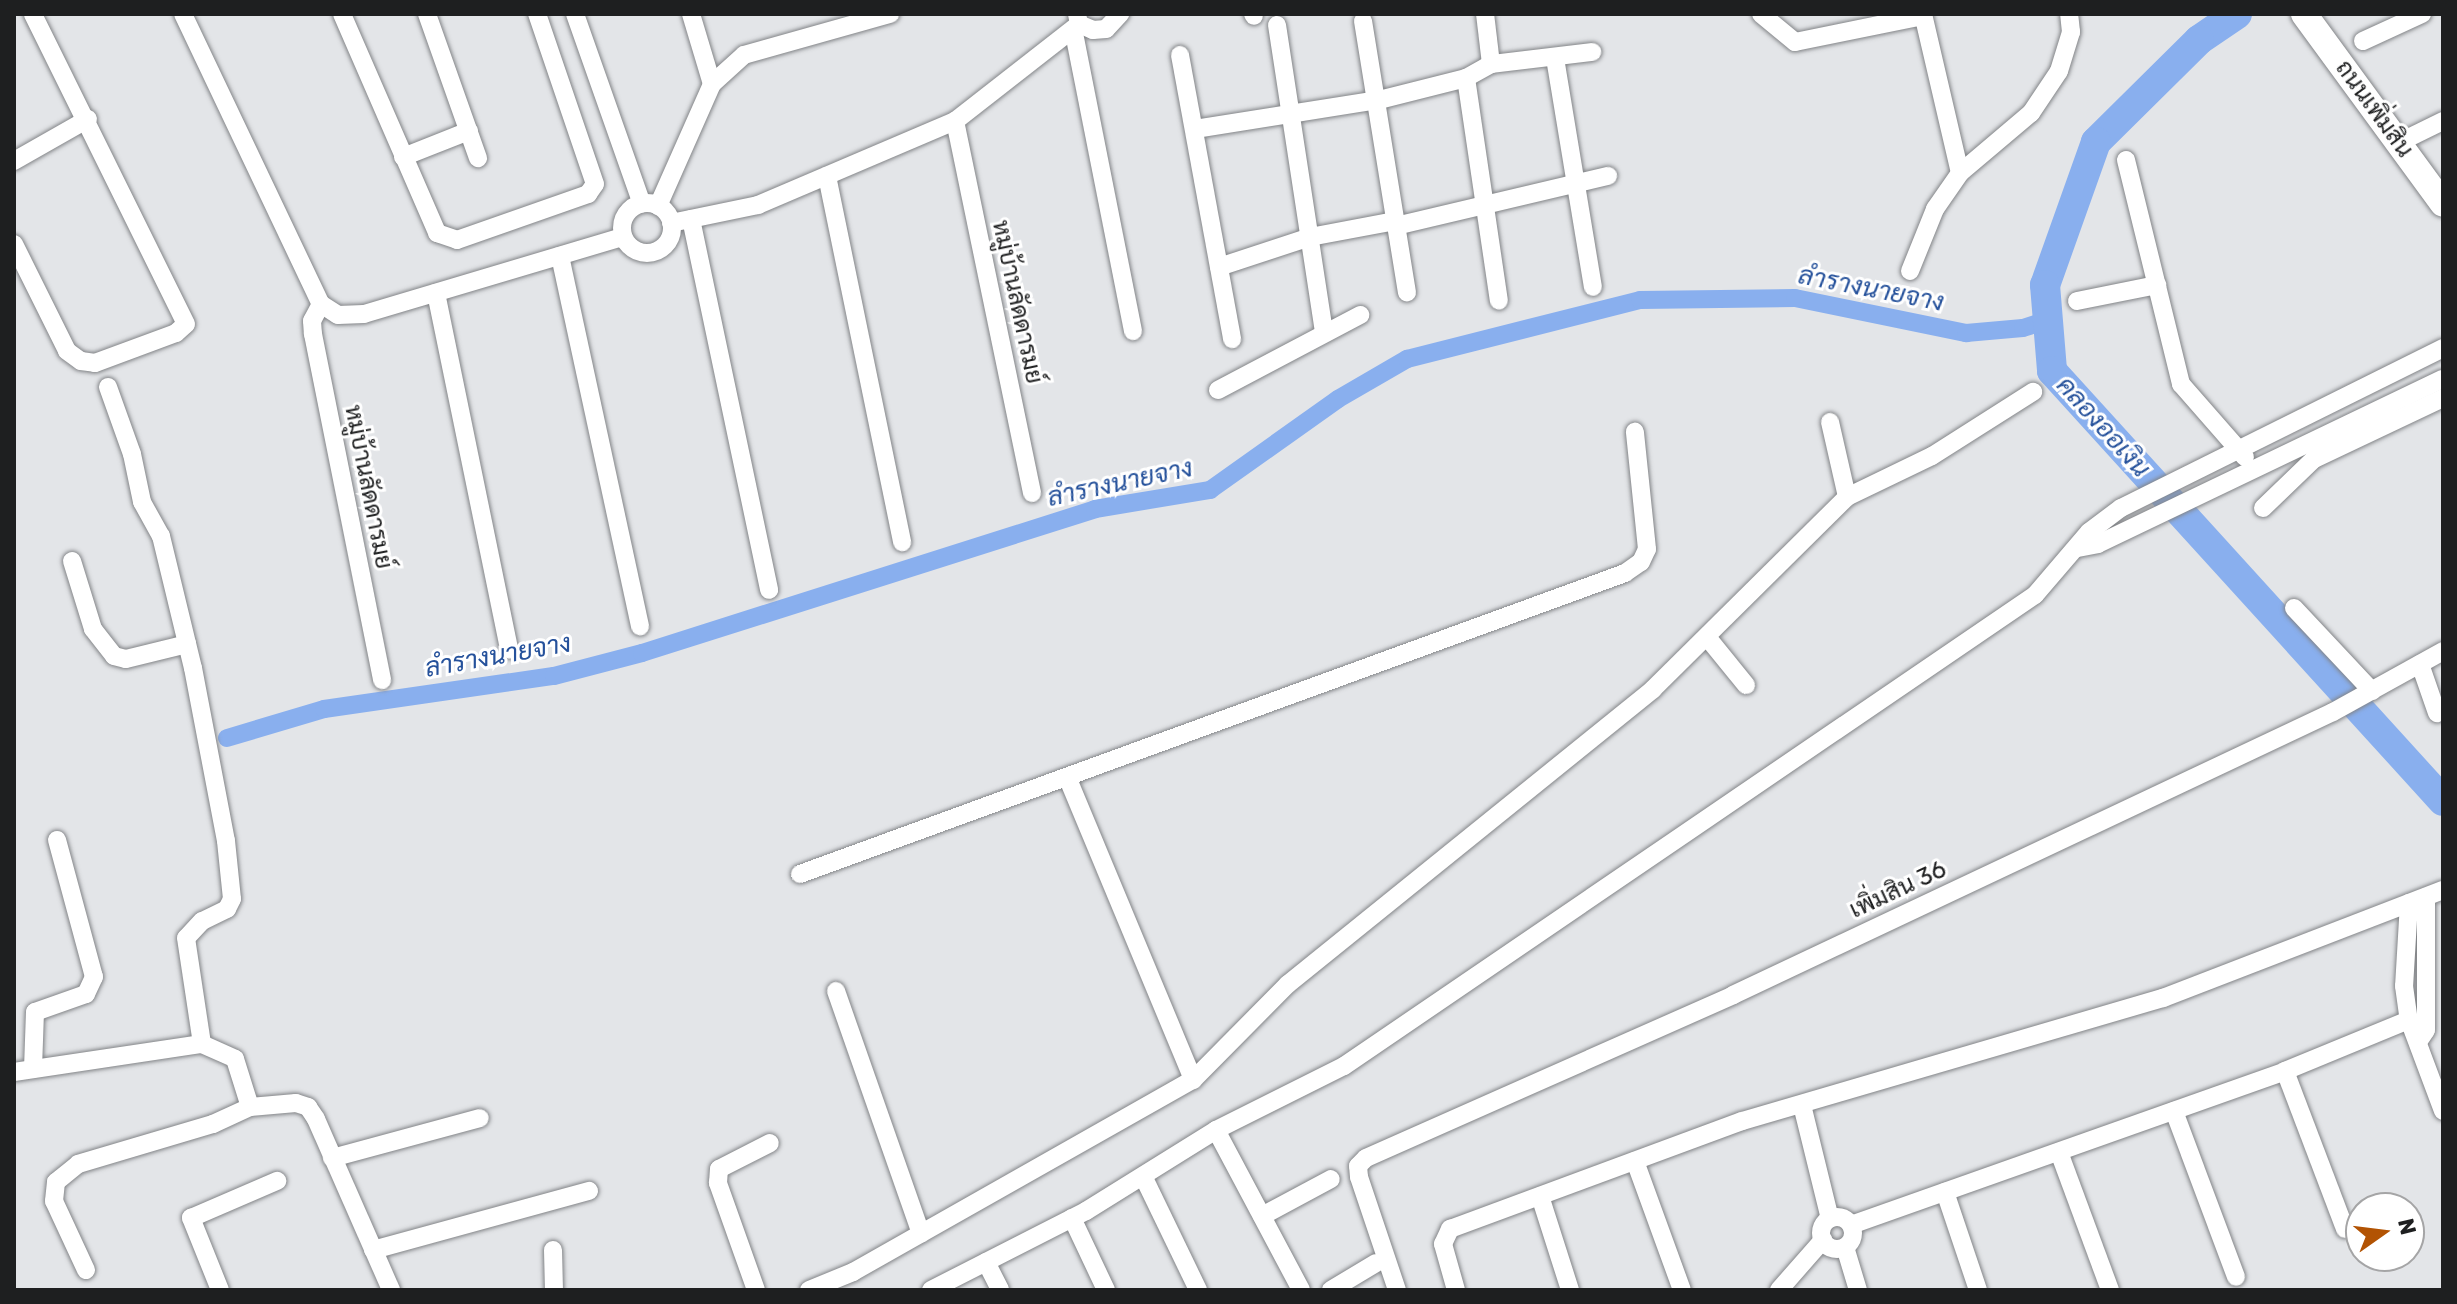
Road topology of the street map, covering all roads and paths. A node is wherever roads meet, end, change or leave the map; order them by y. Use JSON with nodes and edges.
{"nodes":[{"id":1,"x":33,"y":14,"type":"edge"},
{"id":2,"x":183,"y":14,"type":"edge"},
{"id":3,"x":342,"y":14,"type":"edge"},
{"id":4,"x":427,"y":14,"type":"edge"},
{"id":5,"x":537,"y":14,"type":"edge"},
{"id":6,"x":575,"y":14,"type":"edge"},
{"id":7,"x":691,"y":14,"type":"edge"},
{"id":8,"x":890,"y":14,"type":"edge"},
{"id":9,"x":1120,"y":14,"type":"edge"},
{"id":10,"x":1485,"y":14,"type":"edge"},
{"id":11,"x":1761,"y":14,"type":"edge"},
{"id":12,"x":2069,"y":14,"type":"edge"},
{"id":13,"x":2304,"y":14,"type":"edge"},
{"id":14,"x":2422,"y":14,"type":"edge"},
{"id":15,"x":1923,"y":15,"type":"edge"},
{"id":16,"x":1363,"y":21,"type":"dead end"},
{"id":17,"x":832,"y":22,"type":"edge"},
{"id":18,"x":1076,"y":24,"type":"edge"},
{"id":19,"x":1277,"y":25,"type":"dead end"},
{"id":20,"x":2363,"y":41,"type":"dead end"},
{"id":21,"x":1592,"y":52,"type":"dead end"},
{"id":22,"x":1180,"y":55,"type":"dead end"},
{"id":23,"x":1555,"y":58,"type":"junction"},
{"id":24,"x":1491,"y":64,"type":"junction"},
{"id":25,"x":1466,"y":78,"type":"junction"},
{"id":26,"x":712,"y":84,"type":"junction"},
{"id":27,"x":1379,"y":100,"type":"junction"},
{"id":28,"x":1289,"y":113,"type":"junction"},
{"id":29,"x":88,"y":119,"type":"junction"},
{"id":30,"x":955,"y":121,"type":"junction"},
{"id":31,"x":2443,"y":121,"type":"edge"},
{"id":32,"x":1195,"y":129,"type":"junction"},
{"id":33,"x":469,"y":131,"type":"junction"},
{"id":34,"x":2398,"y":143,"type":"junction"},
{"id":35,"x":403,"y":157,"type":"junction"},
{"id":36,"x":478,"y":158,"type":"dead end"},
{"id":37,"x":2126,"y":160,"type":"dead end"},
{"id":38,"x":14,"y":161,"type":"edge"},
{"id":39,"x":1960,"y":173,"type":"junction"},
{"id":40,"x":827,"y":176,"type":"junction"},
{"id":41,"x":1608,"y":176,"type":"dead end"},
{"id":42,"x":1574,"y":181,"type":"junction"},
{"id":43,"x":1484,"y":202,"type":"junction"},
{"id":44,"x":2443,"y":204,"type":"edge"},
{"id":45,"x":650,"y":205,"type":"junction"},
{"id":46,"x":691,"y":219,"type":"junction"},
{"id":47,"x":671,"y":223,"type":"junction"},
{"id":48,"x":1396,"y":224,"type":"junction"},
{"id":49,"x":623,"y":237,"type":"junction"},
{"id":50,"x":1310,"y":237,"type":"junction"},
{"id":51,"x":14,"y":244,"type":"edge"},
{"id":52,"x":560,"y":256,"type":"junction"},
{"id":53,"x":1219,"y":267,"type":"junction"},
{"id":54,"x":1910,"y":271,"type":"dead end"},
{"id":55,"x":2157,"y":285,"type":"junction"},
{"id":56,"x":1593,"y":287,"type":"dead end"},
{"id":57,"x":1407,"y":292,"type":"dead end"},
{"id":58,"x":436,"y":293,"type":"junction"},
{"id":59,"x":1499,"y":301,"type":"dead end"},
{"id":60,"x":2077,"y":301,"type":"dead end"},
{"id":61,"x":321,"y":304,"type":"junction"},
{"id":62,"x":1360,"y":315,"type":"dead end"},
{"id":63,"x":1133,"y":331,"type":"dead end"},
{"id":64,"x":1324,"y":331,"type":"junction"},
{"id":65,"x":1232,"y":339,"type":"dead end"},
{"id":66,"x":2443,"y":348,"type":"edge"},
{"id":67,"x":2443,"y":379,"type":"edge"},
{"id":68,"x":108,"y":387,"type":"dead end"},
{"id":69,"x":1218,"y":390,"type":"dead end"},
{"id":70,"x":2033,"y":392,"type":"dead end"},
{"id":71,"x":2443,"y":398,"type":"edge"},
{"id":72,"x":1830,"y":422,"type":"dead end"},
{"id":73,"x":1635,"y":432,"type":"dead end"},
{"id":74,"x":2240,"y":450,"type":"junction"},
{"id":75,"x":2253,"y":470,"type":"junction"},
{"id":76,"x":1032,"y":493,"type":"dead end"},
{"id":77,"x":1847,"y":497,"type":"junction"},
{"id":78,"x":2263,"y":508,"type":"dead end"},
{"id":79,"x":902,"y":542,"type":"dead end"},
{"id":80,"x":2078,"y":548,"type":"junction"},
{"id":81,"x":72,"y":561,"type":"dead end"},
{"id":82,"x":769,"y":590,"type":"dead end"},
{"id":83,"x":2294,"y":608,"type":"dead end"},
{"id":84,"x":640,"y":626,"type":"dead end"},
{"id":85,"x":1707,"y":637,"type":"junction"},
{"id":86,"x":187,"y":644,"type":"junction"},
{"id":87,"x":509,"y":650,"type":"dead end"},
{"id":88,"x":2443,"y":651,"type":"edge"},
{"id":89,"x":2420,"y":664,"type":"junction"},
{"id":90,"x":382,"y":680,"type":"dead end"},
{"id":91,"x":1746,"y":685,"type":"dead end"},
{"id":92,"x":2369,"y":692,"type":"junction"},
{"id":93,"x":2437,"y":713,"type":"dead end"},
{"id":94,"x":1068,"y":779,"type":"junction"},
{"id":95,"x":57,"y":840,"type":"dead end"},
{"id":96,"x":800,"y":874,"type":"dead end"},
{"id":97,"x":2426,"y":897,"type":"edge"},
{"id":98,"x":836,"y":991,"type":"dead end"},
{"id":99,"x":2409,"y":1020,"type":"junction"},
{"id":100,"x":2418,"y":1042,"type":"junction"},
{"id":101,"x":202,"y":1044,"type":"junction"},
{"id":102,"x":33,"y":1069,"type":"junction"},
{"id":103,"x":2285,"y":1071,"type":"junction"},
{"id":104,"x":14,"y":1072,"type":"edge"},
{"id":105,"x":1193,"y":1080,"type":"junction"},
{"id":106,"x":1802,"y":1105,"type":"junction"},
{"id":107,"x":250,"y":1107,"type":"junction"},
{"id":108,"x":2174,"y":1111,"type":"junction"},
{"id":109,"x":2443,"y":1111,"type":"edge"},
{"id":110,"x":480,"y":1118,"type":"dead end"},
{"id":111,"x":1216,"y":1130,"type":"junction"},
{"id":112,"x":770,"y":1143,"type":"dead end"},
{"id":113,"x":2059,"y":1152,"type":"junction"},
{"id":114,"x":332,"y":1158,"type":"junction"},
{"id":115,"x":1635,"y":1161,"type":"junction"},
{"id":116,"x":1143,"y":1176,"type":"junction"},
{"id":117,"x":1331,"y":1179,"type":"dead end"},
{"id":118,"x":277,"y":1181,"type":"dead end"},
{"id":119,"x":589,"y":1191,"type":"dead end"},
{"id":120,"x":1945,"y":1192,"type":"junction"},
{"id":121,"x":1540,"y":1196,"type":"junction"},
{"id":122,"x":1262,"y":1216,"type":"junction"},
{"id":123,"x":1072,"y":1218,"type":"junction"},
{"id":124,"x":1830,"y":1219,"type":"junction"},
{"id":125,"x":1851,"y":1225,"type":"junction"},
{"id":126,"x":2345,"y":1229,"type":"dead end"},
{"id":127,"x":921,"y":1234,"type":"junction"},
{"id":128,"x":1823,"y":1240,"type":"junction"},
{"id":129,"x":1845,"y":1247,"type":"junction"},
{"id":130,"x":373,"y":1250,"type":"junction"},
{"id":131,"x":553,"y":1250,"type":"dead end"},
{"id":132,"x":986,"y":1262,"type":"junction"},
{"id":133,"x":1376,"y":1263,"type":"dead end"},
{"id":134,"x":86,"y":1270,"type":"dead end"},
{"id":135,"x":2236,"y":1277,"type":"dead end"},
{"id":136,"x":220,"y":1290,"type":"edge"},
{"id":137,"x":391,"y":1290,"type":"edge"},
{"id":138,"x":554,"y":1290,"type":"edge"},
{"id":139,"x":756,"y":1290,"type":"edge"},
{"id":140,"x":809,"y":1290,"type":"edge"},
{"id":141,"x":931,"y":1290,"type":"edge"},
{"id":142,"x":1000,"y":1290,"type":"edge"},
{"id":143,"x":1106,"y":1290,"type":"edge"},
{"id":144,"x":1198,"y":1290,"type":"edge"},
{"id":145,"x":1301,"y":1290,"type":"edge"},
{"id":146,"x":1331,"y":1290,"type":"edge"},
{"id":147,"x":1397,"y":1290,"type":"edge"},
{"id":148,"x":1456,"y":1290,"type":"edge"},
{"id":149,"x":1570,"y":1290,"type":"edge"},
{"id":150,"x":1682,"y":1290,"type":"edge"},
{"id":151,"x":1779,"y":1290,"type":"edge"},
{"id":152,"x":1858,"y":1290,"type":"edge"},
{"id":153,"x":1978,"y":1290,"type":"edge"},
{"id":154,"x":2110,"y":1290,"type":"edge"}],
"edges":[{"from":1,"to":29,"type":"street"},
{"from":2,"to":61,"type":"street"},
{"from":3,"to":35,"type":"street"},
{"from":4,"to":33,"type":"street"},
{"from":5,"to":35,"type":"street"},
{"from":6,"to":45,"type":"street"},
{"from":7,"to":26,"type":"street"},
{"from":8,"to":17,"type":"street"},
{"from":9,"to":18,"type":"street"},
{"from":10,"to":24,"type":"street"},
{"from":11,"to":15,"type":"street"},
{"from":12,"to":39,"type":"street"},
{"from":13,"to":34,"type":"street","name":"ถนนเพิ่มสิน"},
{"from":14,"to":20,"type":"street"},
{"from":15,"to":39,"type":"street"},
{"from":16,"to":27,"type":"street"},
{"from":17,"to":26,"type":"street"},
{"from":18,"to":30,"type":"street"},
{"from":18,"to":63,"type":"street"},
{"from":19,"to":28,"type":"street"},
{"from":21,"to":23,"type":"street"},
{"from":22,"to":32,"type":"street"},
{"from":23,"to":24,"type":"street"},
{"from":23,"to":42,"type":"street"},
{"from":24,"to":25,"type":"street"},
{"from":25,"to":27,"type":"street"},
{"from":25,"to":43,"type":"street"},
{"from":26,"to":45,"type":"street"},
{"from":27,"to":28,"type":"street"},
{"from":27,"to":48,"type":"street"},
{"from":28,"to":32,"type":"street"},
{"from":28,"to":50,"type":"street"},
{"from":29,"to":38,"type":"street"},
{"from":29,"to":51,"type":"street"},
{"from":30,"to":40,"type":"street"},
{"from":30,"to":76,"type":"street","name":"หมู่บ้านลัดดารมย์"},
{"from":31,"to":34,"type":"street"},
{"from":32,"to":53,"type":"street"},
{"from":33,"to":35,"type":"street"},
{"from":33,"to":36,"type":"street"},
{"from":34,"to":44,"type":"street","name":"ถนนเพิ่มสิน"},
{"from":37,"to":55,"type":"street"},
{"from":39,"to":54,"type":"street"},
{"from":40,"to":46,"type":"street"},
{"from":40,"to":79,"type":"street"},
{"from":41,"to":42,"type":"street"},
{"from":42,"to":43,"type":"street"},
{"from":42,"to":56,"type":"street"},
{"from":43,"to":48,"type":"street"},
{"from":43,"to":59,"type":"street"},
{"from":45,"to":47,"type":"street"},
{"from":45,"to":49,"type":"street"},
{"from":46,"to":47,"type":"street"},
{"from":46,"to":82,"type":"street"},
{"from":47,"to":49,"type":"street"},
{"from":48,"to":50,"type":"street"},
{"from":48,"to":57,"type":"street"},
{"from":49,"to":52,"type":"street"},
{"from":50,"to":53,"type":"street"},
{"from":50,"to":64,"type":"street"},
{"from":52,"to":58,"type":"street"},
{"from":52,"to":84,"type":"street"},
{"from":53,"to":65,"type":"street"},
{"from":55,"to":60,"type":"street"},
{"from":55,"to":74,"type":"street"},
{"from":58,"to":61,"type":"street"},
{"from":58,"to":87,"type":"street"},
{"from":61,"to":90,"type":"street","name":"หมู่บ้านลัดดารมย์"},
{"from":62,"to":64,"type":"street"},
{"from":64,"to":69,"type":"street"},
{"from":66,"to":74,"type":"street"},
{"from":67,"to":75,"type":"street"},
{"from":68,"to":86,"type":"street"},
{"from":70,"to":77,"type":"street"},
{"from":71,"to":78,"type":"street"},
{"from":72,"to":77,"type":"street"},
{"from":73,"to":94,"type":"street"},
{"from":74,"to":75,"type":"street"},
{"from":74,"to":80,"type":"street"},
{"from":75,"to":80,"type":"street"},
{"from":77,"to":85,"type":"street"},
{"from":80,"to":111,"type":"street"},
{"from":81,"to":86,"type":"street"},
{"from":83,"to":92,"type":"street"},
{"from":85,"to":91,"type":"street"},
{"from":85,"to":105,"type":"street"},
{"from":86,"to":101,"type":"street"},
{"from":88,"to":89,"type":"street","name":"เพิ่มสิน 36"},
{"from":89,"to":92,"type":"street","name":"เพิ่มสิน 36"},
{"from":89,"to":93,"type":"street"},
{"from":92,"to":147,"type":"street","name":"เพิ่มสิน 36"},
{"from":94,"to":96,"type":"street"},
{"from":94,"to":105,"type":"street"},
{"from":95,"to":102,"type":"street"},
{"from":97,"to":99,"type":"street"},
{"from":97,"to":100,"type":"street"},
{"from":97,"to":106,"type":"street"},
{"from":98,"to":127,"type":"street"},
{"from":99,"to":100,"type":"street"},
{"from":99,"to":103,"type":"street"},
{"from":100,"to":109,"type":"street"},
{"from":101,"to":102,"type":"street"},
{"from":101,"to":107,"type":"street"},
{"from":102,"to":104,"type":"street"},
{"from":103,"to":108,"type":"street"},
{"from":103,"to":126,"type":"street"},
{"from":105,"to":127,"type":"street"},
{"from":106,"to":115,"type":"street"},
{"from":106,"to":124,"type":"street"},
{"from":107,"to":114,"type":"street"},
{"from":107,"to":134,"type":"street"},
{"from":108,"to":113,"type":"street"},
{"from":108,"to":135,"type":"street"},
{"from":110,"to":114,"type":"street"},
{"from":111,"to":116,"type":"street"},
{"from":111,"to":122,"type":"street"},
{"from":112,"to":139,"type":"street"},
{"from":113,"to":120,"type":"street"},
{"from":113,"to":154,"type":"street"},
{"from":114,"to":130,"type":"street"},
{"from":115,"to":121,"type":"street"},
{"from":115,"to":150,"type":"street"},
{"from":116,"to":123,"type":"street"},
{"from":116,"to":144,"type":"street"},
{"from":117,"to":122,"type":"street"},
{"from":118,"to":136,"type":"street"},
{"from":119,"to":130,"type":"street"},
{"from":120,"to":125,"type":"street"},
{"from":120,"to":153,"type":"street"},
{"from":121,"to":148,"type":"street"},
{"from":121,"to":149,"type":"street"},
{"from":122,"to":145,"type":"street"},
{"from":123,"to":132,"type":"street"},
{"from":123,"to":143,"type":"street"},
{"from":124,"to":125,"type":"street"},
{"from":124,"to":128,"type":"street"},
{"from":125,"to":129,"type":"street"},
{"from":127,"to":140,"type":"street"},
{"from":128,"to":129,"type":"street"},
{"from":128,"to":151,"type":"street"},
{"from":129,"to":152,"type":"street"},
{"from":130,"to":137,"type":"street"},
{"from":131,"to":138,"type":"street"},
{"from":132,"to":141,"type":"street"},
{"from":132,"to":142,"type":"street"},
{"from":133,"to":146,"type":"street"}]}
